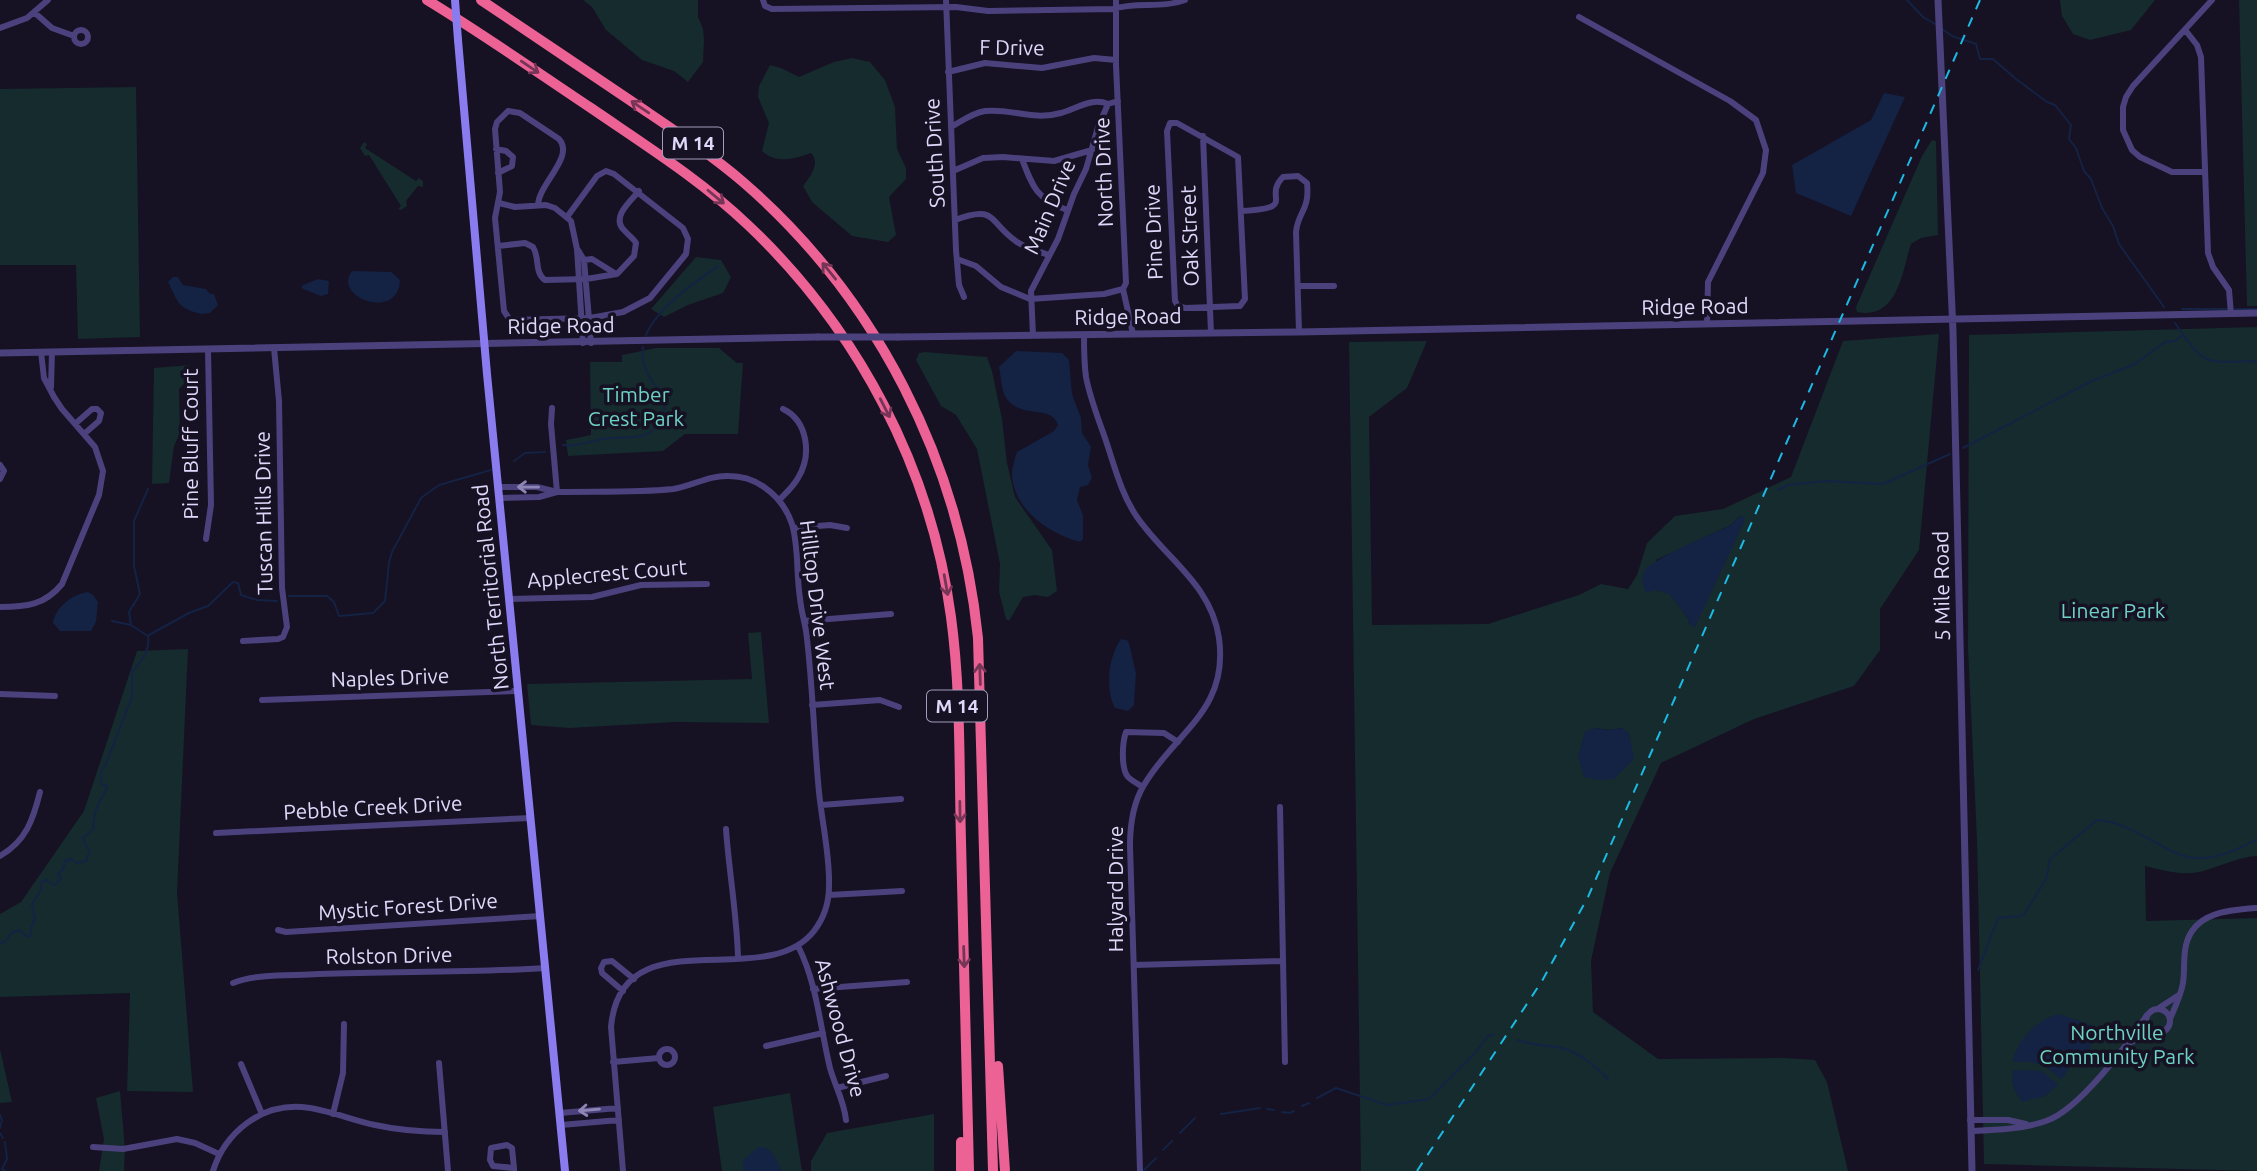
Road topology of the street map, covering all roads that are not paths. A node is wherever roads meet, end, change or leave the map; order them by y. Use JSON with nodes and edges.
{"nodes":[{"id":1,"x":48,"y":0,"type":"edge"},
{"id":2,"x":427,"y":0,"type":"edge"},
{"id":3,"x":455,"y":0,"type":"edge"},
{"id":4,"x":481,"y":0,"type":"edge"},
{"id":5,"x":763,"y":0,"type":"edge"},
{"id":6,"x":1068,"y":0,"type":"edge"},
{"id":7,"x":1185,"y":0,"type":"edge"},
{"id":8,"x":1938,"y":0,"type":"edge"},
{"id":9,"x":2212,"y":0,"type":"edge"},
{"id":10,"x":946,"y":4,"type":"edge"},
{"id":11,"x":1116,"y":4,"type":"edge"},
{"id":12,"x":1069,"y":10,"type":"junction"},
{"id":13,"x":35,"y":13,"type":"junction"},
{"id":14,"x":1579,"y":17,"type":"dead end"},
{"id":15,"x":0,"y":28,"type":"edge"},
{"id":16,"x":2186,"y":31,"type":"junction"},
{"id":17,"x":74,"y":36,"type":"dead end"},
{"id":18,"x":1116,"y":60,"type":"junction"},
{"id":19,"x":948,"y":72,"type":"junction"},
{"id":20,"x":1118,"y":101,"type":"junction"},
{"id":21,"x":1108,"y":104,"type":"junction"},
{"id":22,"x":951,"y":127,"type":"junction"},
{"id":23,"x":1203,"y":136,"type":"junction"},
{"id":24,"x":496,"y":149,"type":"junction"},
{"id":25,"x":1092,"y":150,"type":"junction"},
{"id":26,"x":1022,"y":159,"type":"junction"},
{"id":27,"x":953,"y":171,"type":"junction"},
{"id":28,"x":2205,"y":172,"type":"junction"},
{"id":29,"x":498,"y":173,"type":"junction"},
{"id":30,"x":639,"y":191,"type":"junction"},
{"id":31,"x":499,"y":203,"type":"junction"},
{"id":32,"x":538,"y":205,"type":"junction"},
{"id":33,"x":1067,"y":210,"type":"junction"},
{"id":34,"x":1242,"y":211,"type":"junction"},
{"id":35,"x":567,"y":217,"type":"junction"},
{"id":36,"x":955,"y":220,"type":"junction"},
{"id":37,"x":498,"y":246,"type":"junction"},
{"id":38,"x":577,"y":248,"type":"junction"},
{"id":39,"x":1049,"y":256,"type":"junction"},
{"id":40,"x":957,"y":259,"type":"junction"},
{"id":41,"x":584,"y":260,"type":"junction"},
{"id":42,"x":616,"y":274,"type":"junction"},
{"id":43,"x":582,"y":279,"type":"junction"},
{"id":44,"x":1298,"y":286,"type":"junction"},
{"id":45,"x":1334,"y":286,"type":"dead end"},
{"id":46,"x":1123,"y":289,"type":"junction"},
{"id":47,"x":964,"y":297,"type":"dead end"},
{"id":48,"x":1030,"y":299,"type":"junction"},
{"id":49,"x":1210,"y":308,"type":"junction"},
{"id":50,"x":2257,"y":313,"type":"edge"},
{"id":51,"x":2231,"y":314,"type":"junction"},
{"id":52,"x":587,"y":318,"type":"junction"},
{"id":53,"x":1952,"y":319,"type":"junction"},
{"id":54,"x":1707,"y":324,"type":"junction"},
{"id":55,"x":1299,"y":332,"type":"junction"},
{"id":56,"x":1211,"y":333,"type":"junction"},
{"id":57,"x":1133,"y":334,"type":"junction"},
{"id":58,"x":1032,"y":335,"type":"junction"},
{"id":59,"x":1084,"y":335,"type":"junction"},
{"id":60,"x":587,"y":343,"type":"junction"},
{"id":61,"x":485,"y":345,"type":"junction"},
{"id":62,"x":274,"y":348,"type":"junction"},
{"id":63,"x":208,"y":349,"type":"junction"},
{"id":64,"x":41,"y":352,"type":"junction"},
{"id":65,"x":52,"y":352,"type":"junction"},
{"id":66,"x":0,"y":353,"type":"edge"},
{"id":67,"x":51,"y":387,"type":"junction"},
{"id":68,"x":552,"y":408,"type":"dead end"},
{"id":69,"x":783,"y":409,"type":"dead end"},
{"id":70,"x":75,"y":424,"type":"junction"},
{"id":71,"x":84,"y":434,"type":"junction"},
{"id":72,"x":0,"y":465,"type":"edge"},
{"id":73,"x":0,"y":479,"type":"edge"},
{"id":74,"x":498,"y":487,"type":"junction"},
{"id":75,"x":557,"y":492,"type":"junction"},
{"id":76,"x":499,"y":498,"type":"junction"},
{"id":77,"x":779,"y":500,"type":"junction"},
{"id":78,"x":793,"y":528,"type":"junction"},
{"id":79,"x":847,"y":528,"type":"dead end"},
{"id":80,"x":206,"y":539,"type":"dead end"},
{"id":81,"x":707,"y":584,"type":"dead end"},
{"id":82,"x":509,"y":599,"type":"junction"},
{"id":83,"x":0,"y":607,"type":"edge"},
{"id":84,"x":891,"y":614,"type":"dead end"},
{"id":85,"x":804,"y":621,"type":"junction"},
{"id":86,"x":243,"y":641,"type":"dead end"},
{"id":87,"x":518,"y":691,"type":"junction"},
{"id":88,"x":0,"y":694,"type":"edge"},
{"id":89,"x":55,"y":696,"type":"dead end"},
{"id":90,"x":262,"y":700,"type":"dead end"},
{"id":91,"x":812,"y":705,"type":"junction"},
{"id":92,"x":899,"y":707,"type":"dead end"},
{"id":93,"x":1178,"y":743,"type":"junction"},
{"id":94,"x":1143,"y":787,"type":"junction"},
{"id":95,"x":40,"y":792,"type":"dead end"},
{"id":96,"x":901,"y":799,"type":"dead end"},
{"id":97,"x":821,"y":805,"type":"junction"},
{"id":98,"x":1280,"y":807,"type":"dead end"},
{"id":99,"x":531,"y":818,"type":"junction"},
{"id":100,"x":726,"y":829,"type":"dead end"},
{"id":101,"x":216,"y":832,"type":"dead end"},
{"id":102,"x":0,"y":856,"type":"edge"},
{"id":103,"x":902,"y":891,"type":"dead end"},
{"id":104,"x":829,"y":895,"type":"junction"},
{"id":105,"x":2257,"y":908,"type":"edge"},
{"id":106,"x":541,"y":916,"type":"junction"},
{"id":107,"x":278,"y":930,"type":"dead end"},
{"id":108,"x":798,"y":946,"type":"junction"},
{"id":109,"x":738,"y":958,"type":"junction"},
{"id":110,"x":1283,"y":961,"type":"junction"},
{"id":111,"x":1133,"y":965,"type":"junction"},
{"id":112,"x":546,"y":968,"type":"junction"},
{"id":113,"x":634,"y":979,"type":"junction"},
{"id":114,"x":906,"y":982,"type":"dead end"},
{"id":115,"x":233,"y":983,"type":"dead end"},
{"id":116,"x":813,"y":989,"type":"junction"},
{"id":117,"x":990,"y":990,"type":"junction"},
{"id":118,"x":624,"y":991,"type":"junction"},
{"id":119,"x":2180,"y":993,"type":"junction"},
{"id":120,"x":2156,"y":1009,"type":"junction"},
{"id":121,"x":2147,"y":1016,"type":"junction"},
{"id":122,"x":966,"y":1017,"type":"junction"},
{"id":123,"x":2170,"y":1019,"type":"junction"},
{"id":124,"x":344,"y":1024,"type":"dead end"},
{"id":125,"x":2153,"y":1032,"type":"junction"},
{"id":126,"x":822,"y":1033,"type":"junction"},
{"id":127,"x":2129,"y":1043,"type":"junction"},
{"id":128,"x":766,"y":1046,"type":"dead end"},
{"id":129,"x":659,"y":1058,"type":"dead end"},
{"id":130,"x":613,"y":1062,"type":"junction"},
{"id":131,"x":1285,"y":1062,"type":"dead end"},
{"id":132,"x":439,"y":1063,"type":"dead end"},
{"id":133,"x":241,"y":1064,"type":"dead end"},
{"id":134,"x":886,"y":1076,"type":"dead end"},
{"id":135,"x":838,"y":1088,"type":"junction"},
{"id":136,"x":618,"y":1108,"type":"junction"},
{"id":137,"x":560,"y":1112,"type":"junction"},
{"id":138,"x":262,"y":1114,"type":"junction"},
{"id":139,"x":333,"y":1114,"type":"junction"},
{"id":140,"x":619,"y":1120,"type":"junction"},
{"id":141,"x":1970,"y":1120,"type":"junction"},
{"id":142,"x":846,"y":1121,"type":"dead end"},
{"id":143,"x":2028,"y":1124,"type":"junction"},
{"id":144,"x":561,"y":1125,"type":"junction"},
{"id":145,"x":1971,"y":1131,"type":"junction"},
{"id":146,"x":445,"y":1132,"type":"junction"},
{"id":147,"x":93,"y":1147,"type":"dead end"},
{"id":148,"x":219,"y":1154,"type":"junction"},
{"id":149,"x":514,"y":1170,"type":"edge"},
{"id":150,"x":213,"y":1171,"type":"edge"},
{"id":151,"x":448,"y":1171,"type":"edge"},
{"id":152,"x":565,"y":1171,"type":"edge"},
{"id":153,"x":623,"y":1171,"type":"edge"},
{"id":154,"x":961,"y":1171,"type":"edge"},
{"id":155,"x":969,"y":1171,"type":"edge"},
{"id":156,"x":993,"y":1171,"type":"edge"},
{"id":157,"x":1004,"y":1171,"type":"edge"},
{"id":158,"x":1140,"y":1171,"type":"edge"},
{"id":159,"x":1972,"y":1171,"type":"edge"}],
"edges":[{"from":1,"to":13,"type":"street"},
{"from":2,"to":122,"type":"highway","number":"M 14","one_way":true},
{"from":3,"to":61,"type":"main road","name":"North Territorial Road","bridge":true},
{"from":117,"to":4,"type":"highway","number":"M 14","one_way":true},
{"from":5,"to":10,"type":"street"},
{"from":6,"to":12,"type":"street"},
{"from":7,"to":11,"type":"street"},
{"from":8,"to":53,"type":"street","name":"5 Mile Road"},
{"from":9,"to":16,"type":"street"},
{"from":10,"to":12,"type":"street"},
{"from":10,"to":19,"type":"street","name":"South Drive"},
{"from":11,"to":12,"type":"street"},
{"from":11,"to":18,"type":"street","name":"North Drive"},
{"from":13,"to":15,"type":"street"},
{"from":13,"to":17,"type":"street"},
{"from":14,"to":54,"type":"street"},
{"from":16,"to":28,"type":"street"},
{"from":16,"to":28,"type":"street"},
{"from":18,"to":19,"type":"street","name":"F Drive"},
{"from":18,"to":20,"type":"street","name":"North Drive"},
{"from":19,"to":22,"type":"street","name":"South Drive"},
{"from":20,"to":21,"type":"street"},
{"from":20,"to":46,"type":"street","name":"North Drive"},
{"from":21,"to":22,"type":"street"},
{"from":21,"to":25,"type":"street","name":"Main Drive"},
{"from":22,"to":27,"type":"street","name":"South Drive"},
{"from":23,"to":34,"type":"street"},
{"from":23,"to":49,"type":"street","name":"Oak Street"},
{"from":23,"to":49,"type":"street","name":"Pine Drive"},
{"from":24,"to":29,"type":"street"},
{"from":24,"to":29,"type":"street"},
{"from":24,"to":32,"type":"street"},
{"from":25,"to":26,"type":"street"},
{"from":25,"to":33,"type":"street","name":"Main Drive"},
{"from":26,"to":27,"type":"street"},
{"from":26,"to":33,"type":"street"},
{"from":27,"to":36,"type":"street","name":"South Drive"},
{"from":28,"to":51,"type":"street"},
{"from":29,"to":31,"type":"street"},
{"from":30,"to":35,"type":"street"},
{"from":30,"to":42,"type":"street"},
{"from":30,"to":52,"type":"street"},
{"from":31,"to":32,"type":"street"},
{"from":31,"to":37,"type":"street"},
{"from":32,"to":35,"type":"street"},
{"from":33,"to":39,"type":"street","name":"Main Drive"},
{"from":34,"to":44,"type":"street"},
{"from":34,"to":49,"type":"street","name":"Pine Drive"},
{"from":35,"to":38,"type":"street"},
{"from":36,"to":39,"type":"street"},
{"from":36,"to":40,"type":"street","name":"South Drive"},
{"from":37,"to":43,"type":"street"},
{"from":37,"to":52,"type":"street"},
{"from":38,"to":41,"type":"street"},
{"from":38,"to":43,"type":"street"},
{"from":39,"to":48,"type":"street","name":"Main Drive"},
{"from":40,"to":47,"type":"street","name":"South Drive"},
{"from":40,"to":48,"type":"street"},
{"from":41,"to":42,"type":"street"},
{"from":41,"to":43,"type":"street"},
{"from":42,"to":43,"type":"street"},
{"from":43,"to":52,"type":"street"},
{"from":44,"to":45,"type":"street"},
{"from":44,"to":55,"type":"street"},
{"from":46,"to":48,"type":"street"},
{"from":46,"to":57,"type":"street","name":"North Drive"},
{"from":48,"to":58,"type":"street","name":"Main Drive"},
{"from":49,"to":56,"type":"street","name":"Oak Street"},
{"from":50,"to":51,"type":"street","name":"Ridge Road"},
{"from":51,"to":53,"type":"street","name":"Ridge Road"},
{"from":52,"to":60,"type":"street"},
{"from":53,"to":54,"type":"street","name":"Ridge Road"},
{"from":53,"to":141,"type":"street","name":"5 Mile Road"},
{"from":54,"to":55,"type":"street","name":"Ridge Road"},
{"from":55,"to":56,"type":"street","name":"Ridge Road"},
{"from":56,"to":57,"type":"street","name":"Ridge Road"},
{"from":57,"to":59,"type":"street","name":"Ridge Road"},
{"from":58,"to":59,"type":"street","name":"Ridge Road"},
{"from":58,"to":60,"type":"street","name":"Ridge Road","bridge":true},
{"from":59,"to":93,"type":"street","name":"Halyard Drive"},
{"from":60,"to":61,"type":"street","name":"Ridge Road"},
{"from":61,"to":62,"type":"street","name":"Ridge Road"},
{"from":61,"to":74,"type":"main road","name":"North Territorial Road"},
{"from":62,"to":63,"type":"street","name":"Ridge Road"},
{"from":62,"to":86,"type":"street","name":"Tuscan Hills Drive"},
{"from":63,"to":65,"type":"street","name":"Ridge Road"},
{"from":63,"to":80,"type":"street","name":"Pine Bluff Court"},
{"from":64,"to":65,"type":"street","name":"Ridge Road"},
{"from":64,"to":66,"type":"street","name":"Ridge Road"},
{"from":64,"to":67,"type":"street"},
{"from":65,"to":67,"type":"street"},
{"from":67,"to":70,"type":"street"},
{"from":68,"to":75,"type":"street"},
{"from":69,"to":77,"type":"street"},
{"from":70,"to":71,"type":"street"},
{"from":70,"to":71,"type":"street"},
{"from":71,"to":83,"type":"street"},
{"from":72,"to":73,"type":"street"},
{"from":75,"to":74,"type":"street","name":"Hilltop Drive West","one_way":true},
{"from":74,"to":76,"type":"main road","name":"North Territorial Road"},
{"from":75,"to":76,"type":"street","name":"Hilltop Drive West"},
{"from":75,"to":77,"type":"street","name":"Hilltop Drive West"},
{"from":76,"to":82,"type":"main road","name":"North Territorial Road"},
{"from":77,"to":78,"type":"street","name":"Hilltop Drive West"},
{"from":78,"to":79,"type":"street"},
{"from":78,"to":85,"type":"street","name":"Hilltop Drive West"},
{"from":81,"to":82,"type":"street","name":"Applecrest Court"},
{"from":82,"to":87,"type":"main road","name":"North Territorial Road"},
{"from":84,"to":85,"type":"street"},
{"from":85,"to":91,"type":"street","name":"Hilltop Drive West"},
{"from":87,"to":90,"type":"street","name":"Naples Drive"},
{"from":87,"to":99,"type":"main road","name":"North Territorial Road"},
{"from":88,"to":89,"type":"street"},
{"from":91,"to":92,"type":"street"},
{"from":91,"to":97,"type":"street","name":"Hilltop Drive West"},
{"from":93,"to":94,"type":"street","name":"Halyard Drive"},
{"from":93,"to":94,"type":"street"},
{"from":94,"to":111,"type":"street","name":"Halyard Drive"},
{"from":95,"to":102,"type":"street"},
{"from":96,"to":97,"type":"street"},
{"from":97,"to":104,"type":"street","name":"Hilltop Drive West"},
{"from":98,"to":110,"type":"street"},
{"from":99,"to":101,"type":"street","name":"Pebble Creek Drive"},
{"from":99,"to":106,"type":"main road","name":"North Territorial Road"},
{"from":100,"to":109,"type":"street"},
{"from":103,"to":104,"type":"street"},
{"from":104,"to":108,"type":"street"},
{"from":105,"to":119,"type":"street"},
{"from":106,"to":107,"type":"street","name":"Mystic Forest Drive"},
{"from":106,"to":112,"type":"main road","name":"North Territorial Road"},
{"from":108,"to":109,"type":"street"},
{"from":108,"to":116,"type":"street","name":"Ashwood Drive"},
{"from":109,"to":113,"type":"street"},
{"from":110,"to":111,"type":"street"},
{"from":110,"to":131,"type":"street"},
{"from":111,"to":158,"type":"street","name":"Halyard Drive"},
{"from":112,"to":115,"type":"street","name":"Rolston Drive"},
{"from":112,"to":137,"type":"main road","name":"North Territorial Road"},
{"from":113,"to":118,"type":"street"},
{"from":113,"to":118,"type":"street"},
{"from":114,"to":116,"type":"street"},
{"from":116,"to":126,"type":"street","name":"Ashwood Drive"},
{"from":117,"to":156,"type":"highway","number":"M 14"},
{"from":117,"to":157,"type":"highway"},
{"from":118,"to":130,"type":"street"},
{"from":119,"to":120,"type":"street"},
{"from":119,"to":123,"type":"street"},
{"from":120,"to":121,"type":"street"},
{"from":120,"to":123,"type":"street"},
{"from":121,"to":125,"type":"street"},
{"from":121,"to":127,"type":"street"},
{"from":122,"to":154,"type":"highway"},
{"from":122,"to":155,"type":"highway","number":"M 14"},
{"from":123,"to":125,"type":"street"},
{"from":124,"to":139,"type":"street"},
{"from":125,"to":127,"type":"street"},
{"from":126,"to":128,"type":"street"},
{"from":126,"to":135,"type":"street","name":"Ashwood Drive"},
{"from":127,"to":143,"type":"street"},
{"from":129,"to":130,"type":"street"},
{"from":130,"to":136,"type":"street"},
{"from":132,"to":146,"type":"street"},
{"from":133,"to":138,"type":"street"},
{"from":134,"to":135,"type":"street"},
{"from":135,"to":142,"type":"street","name":"Ashwood Drive"},
{"from":136,"to":137,"type":"street","one_way":true},
{"from":136,"to":140,"type":"street"},
{"from":137,"to":144,"type":"main road","name":"North Territorial Road"},
{"from":138,"to":139,"type":"street"},
{"from":138,"to":148,"type":"street"},
{"from":139,"to":146,"type":"street"},
{"from":140,"to":144,"type":"street"},
{"from":140,"to":153,"type":"street"},
{"from":141,"to":143,"type":"street"},
{"from":141,"to":145,"type":"street","name":"5 Mile Road"},
{"from":143,"to":145,"type":"street"},
{"from":144,"to":152,"type":"main road","name":"North Territorial Road"},
{"from":145,"to":159,"type":"street","name":"5 Mile Road"},
{"from":146,"to":151,"type":"street"},
{"from":147,"to":148,"type":"street"},
{"from":148,"to":150,"type":"street"},
{"from":149,"to":149,"type":"street"}]}
